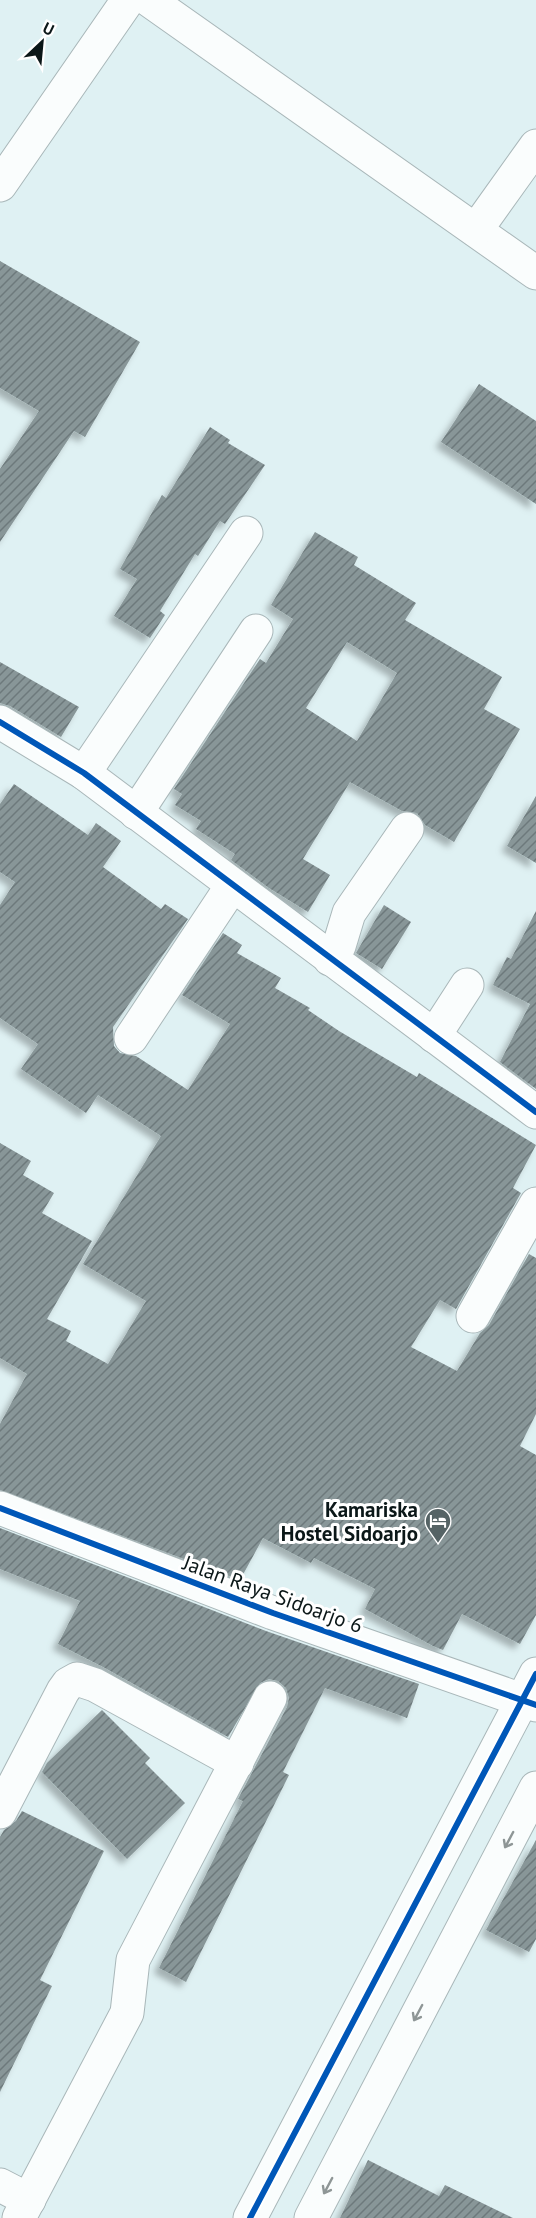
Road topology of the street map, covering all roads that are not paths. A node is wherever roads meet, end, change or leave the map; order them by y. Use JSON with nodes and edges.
{"nodes":[{"id":1,"x":128,"y":0,"type":"edge"},
{"id":2,"x":149,"y":0,"type":"edge"},
{"id":3,"x":536,"y":146,"type":"edge"},
{"id":4,"x":0,"y":185,"type":"edge"},
{"id":5,"x":476,"y":230,"type":"junction"},
{"id":6,"x":536,"y":273,"type":"edge"},
{"id":7,"x":246,"y":533,"type":"dead end"},
{"id":8,"x":256,"y":631,"type":"dead end"},
{"id":9,"x":4,"y":735,"type":"edge"},
{"id":10,"x":84,"y":773,"type":"junction"},
{"id":11,"x":136,"y":813,"type":"junction"},
{"id":12,"x":407,"y":829,"type":"dead end"},
{"id":13,"x":232,"y":886,"type":"junction"},
{"id":14,"x":330,"y":959,"type":"junction"},
{"id":15,"x":467,"y":985,"type":"dead end"},
{"id":16,"x":434,"y":1036,"type":"junction"},
{"id":17,"x":132,"y":1038,"type":"dead end"},
{"id":18,"x":536,"y":1112,"type":"edge"},
{"id":19,"x":536,"y":1204,"type":"edge"},
{"id":20,"x":474,"y":1316,"type":"dead end"},
{"id":21,"x":0,"y":1508,"type":"edge"},
{"id":22,"x":531,"y":1693,"type":"edge"},
{"id":23,"x":270,"y":1698,"type":"dead end"},
{"id":24,"x":237,"y":1763,"type":"junction"},
{"id":25,"x":536,"y":1788,"type":"edge"},
{"id":26,"x":0,"y":1812,"type":"edge"},
{"id":27,"x":0,"y":2185,"type":"edge"},
{"id":28,"x":24,"y":2209,"type":"edge"},
{"id":29,"x":250,"y":2218,"type":"edge"},
{"id":30,"x":311,"y":2218,"type":"edge"}],
"edges":[{"from":1,"to":4,"type":"street"},
{"from":2,"to":5,"type":"street"},
{"from":3,"to":5,"type":"street"},
{"from":5,"to":6,"type":"street"},
{"from":7,"to":10,"type":"street"},
{"from":8,"to":11,"type":"street"},
{"from":9,"to":10,"type":"street"},
{"from":10,"to":11,"type":"street"},
{"from":11,"to":13,"type":"street"},
{"from":12,"to":14,"type":"street"},
{"from":13,"to":14,"type":"street"},
{"from":13,"to":17,"type":"street"},
{"from":14,"to":16,"type":"street"},
{"from":15,"to":16,"type":"street"},
{"from":16,"to":18,"type":"street"},
{"from":19,"to":20,"type":"street"},
{"from":21,"to":22,"type":"street","name":"Jalan Raya Sidoarjo 6"},
{"from":22,"to":29,"type":"street"},
{"from":23,"to":24,"type":"street"},
{"from":24,"to":26,"type":"street"},
{"from":24,"to":28,"type":"street"},
{"from":25,"to":30,"type":"street","one_way":true},
{"from":27,"to":28,"type":"street"}]}
